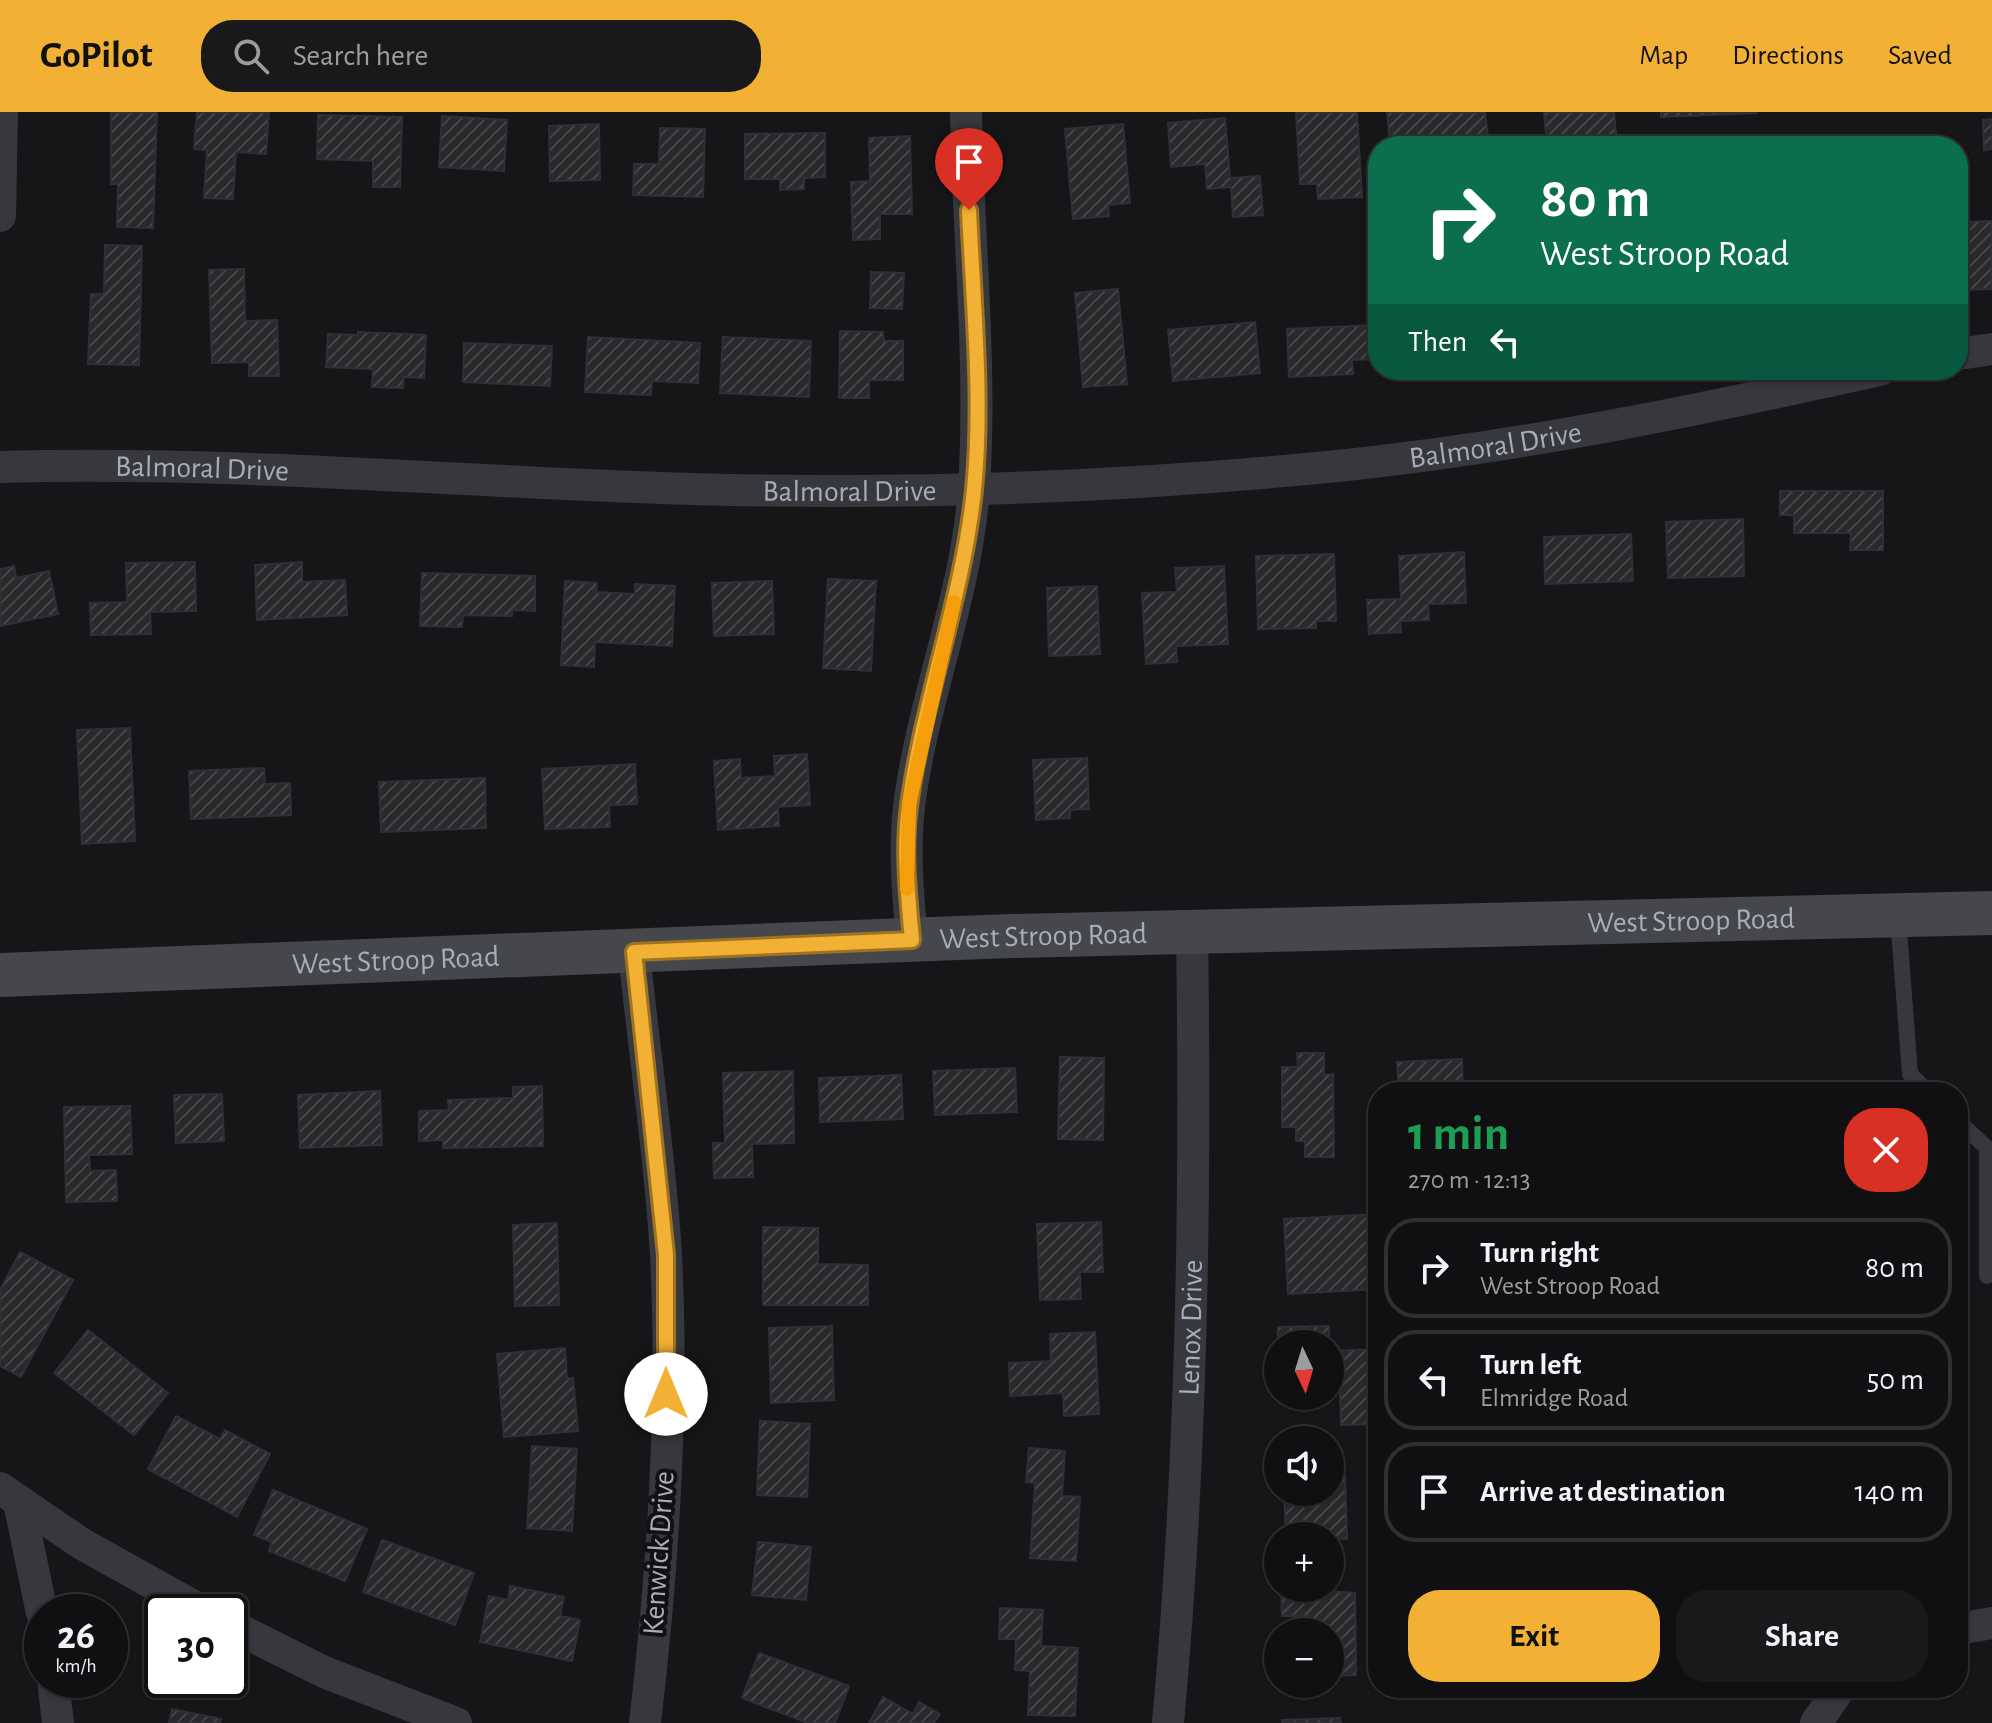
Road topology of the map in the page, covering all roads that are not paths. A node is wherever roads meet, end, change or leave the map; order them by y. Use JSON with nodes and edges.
{"nodes":[{"id":1,"x":2,"y":112,"type":"edge"},
{"id":2,"x":966,"y":112,"type":"edge"},
{"id":3,"x":0,"y":216,"type":"edge"},
{"id":4,"x":1992,"y":349,"type":"edge"},
{"id":5,"x":1968,"y":353,"type":"edge"},
{"id":6,"x":1835,"y":380,"type":"edge"},
{"id":7,"x":0,"y":467,"type":"edge"},
{"id":8,"x":974,"y":489,"type":"junction"},
{"id":9,"x":1992,"y":913,"type":"edge"},
{"id":10,"x":1898,"y":915,"type":"junction"},
{"id":11,"x":1192,"y":933,"type":"junction"},
{"id":12,"x":912,"y":940,"type":"junction"},
{"id":13,"x":634,"y":952,"type":"junction"},
{"id":14,"x":0,"y":975,"type":"edge"},
{"id":15,"x":1918,"y":1082,"type":"edge"},
{"id":16,"x":1968,"y":1130,"type":"edge"},
{"id":17,"x":1987,"y":1276,"type":"dead end"},
{"id":18,"x":9,"y":1495,"type":"edge"},
{"id":19,"x":37,"y":1594,"type":"edge"},
{"id":20,"x":172,"y":1594,"type":"edge"},
{"id":21,"x":1992,"y":1623,"type":"edge"},
{"id":22,"x":1968,"y":1627,"type":"edge"},
{"id":23,"x":248,"y":1634,"type":"edge"},
{"id":24,"x":55,"y":1698,"type":"edge"},
{"id":25,"x":1833,"y":1698,"type":"edge"},
{"id":26,"x":58,"y":1723,"type":"edge"},
{"id":27,"x":456,"y":1723,"type":"edge"},
{"id":28,"x":645,"y":1723,"type":"edge"},
{"id":29,"x":1168,"y":1723,"type":"edge"},
{"id":30,"x":1816,"y":1723,"type":"edge"}],
"edges":[{"from":1,"to":3,"type":"street"},
{"from":2,"to":8,"type":"street"},
{"from":4,"to":5,"type":"street"},
{"from":6,"to":8,"type":"street","name":"Balmoral Drive"},
{"from":7,"to":8,"type":"street","name":"Balmoral Drive"},
{"from":8,"to":12,"type":"street"},
{"from":9,"to":10,"type":"main road","name":"West Stroop Road"},
{"from":10,"to":11,"type":"main road","name":"West Stroop Road"},
{"from":10,"to":15,"type":"lane"},
{"from":11,"to":12,"type":"main road","name":"West Stroop Road"},
{"from":11,"to":29,"type":"street","name":"Lenox Drive"},
{"from":12,"to":13,"type":"main road","name":"West Stroop Road"},
{"from":13,"to":14,"type":"main road","name":"West Stroop Road"},
{"from":13,"to":28,"type":"street","name":"Kenwick Drive"},
{"from":16,"to":17,"type":"lane"},
{"from":18,"to":19,"type":"street"},
{"from":18,"to":20,"type":"street"},
{"from":21,"to":22,"type":"street"},
{"from":23,"to":27,"type":"street"},
{"from":24,"to":26,"type":"street"},
{"from":25,"to":30,"type":"street"}]}
